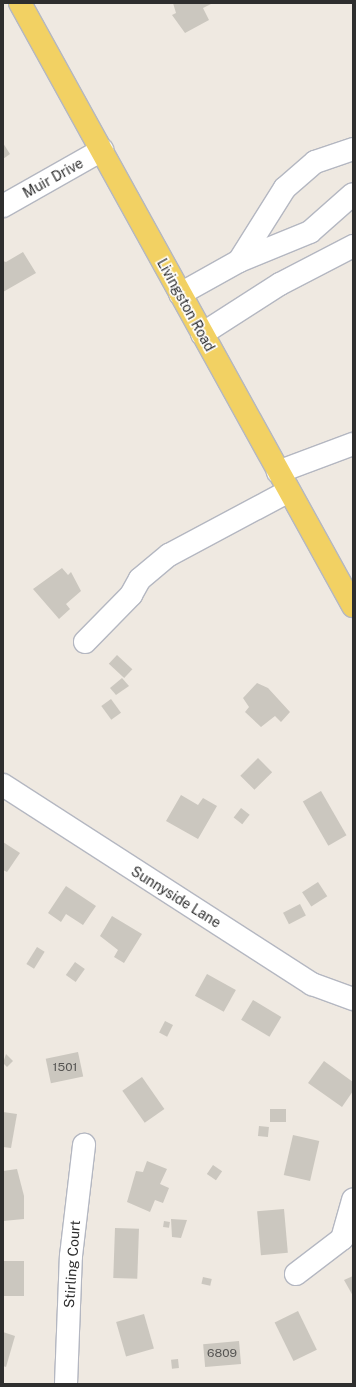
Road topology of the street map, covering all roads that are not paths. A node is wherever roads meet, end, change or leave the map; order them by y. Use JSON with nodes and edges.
{"nodes":[{"id":1,"x":20,"y":3,"type":"edge"},
{"id":2,"x":353,"y":149,"type":"edge"},
{"id":3,"x":102,"y":150,"type":"junction"},
{"id":4,"x":353,"y":194,"type":"edge"},
{"id":5,"x":3,"y":206,"type":"edge"},
{"id":6,"x":353,"y":246,"type":"edge"},
{"id":7,"x":239,"y":261,"type":"junction"},
{"id":8,"x":180,"y":294,"type":"junction"},
{"id":9,"x":202,"y":334,"type":"junction"},
{"id":10,"x":353,"y":444,"type":"edge"},
{"id":11,"x":278,"y":472,"type":"junction"},
{"id":12,"x":289,"y":491,"type":"junction"},
{"id":13,"x":353,"y":606,"type":"edge"},
{"id":14,"x":84,"y":642,"type":"dead end"},
{"id":15,"x":3,"y":785,"type":"edge"},
{"id":16,"x":353,"y":999,"type":"edge"},
{"id":17,"x":84,"y":1145,"type":"dead end"},
{"id":18,"x":353,"y":1200,"type":"edge"},
{"id":19,"x":296,"y":1274,"type":"dead end"},
{"id":20,"x":66,"y":1384,"type":"edge"}],
"edges":[{"from":1,"to":3,"type":"main road","name":"Livingston Road"},
{"from":2,"to":7,"type":"street"},
{"from":3,"to":5,"type":"street","name":"Muir Drive"},
{"from":3,"to":8,"type":"main road","name":"Livingston Road"},
{"from":4,"to":7,"type":"street"},
{"from":6,"to":9,"type":"street"},
{"from":7,"to":8,"type":"street"},
{"from":8,"to":9,"type":"main road","name":"Livingston Road"},
{"from":9,"to":11,"type":"main road","name":"Livingston Road"},
{"from":10,"to":11,"type":"street"},
{"from":11,"to":12,"type":"main road","name":"Livingston Road"},
{"from":12,"to":13,"type":"main road","name":"Livingston Road"},
{"from":12,"to":14,"type":"street"},
{"from":15,"to":16,"type":"street","name":"Sunnyside Lane"},
{"from":17,"to":20,"type":"street","name":"Stirling Court"},
{"from":18,"to":19,"type":"street"}]}
